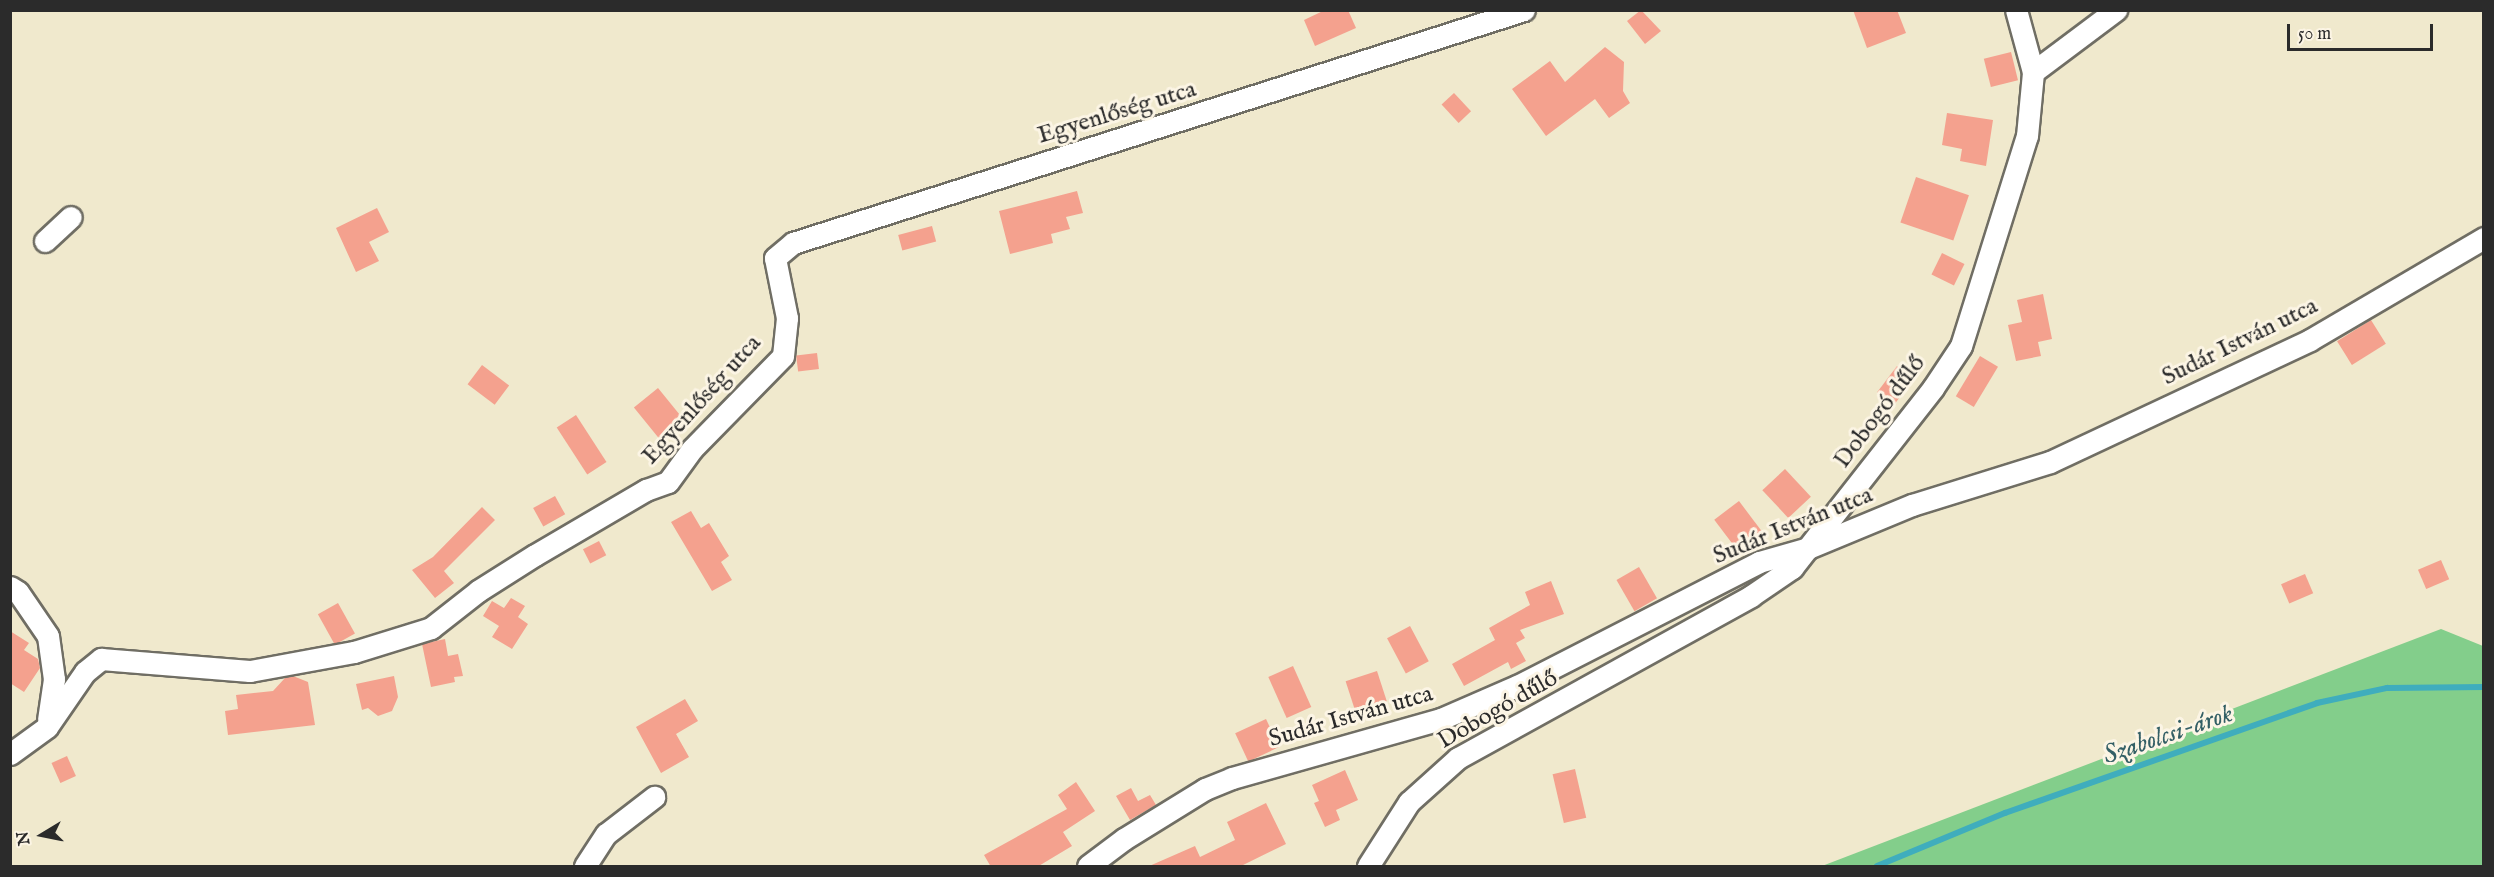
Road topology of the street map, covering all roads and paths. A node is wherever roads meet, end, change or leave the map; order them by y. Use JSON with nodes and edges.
{"nodes":[{"id":1,"x":1524,"y":10,"type":"edge"},
{"id":2,"x":2016,"y":10,"type":"edge"},
{"id":3,"x":2116,"y":10,"type":"edge"},
{"id":4,"x":2033,"y":72,"type":"junction"},
{"id":5,"x":71,"y":217,"type":"dead end"},
{"id":6,"x":2484,"y":238,"type":"edge"},
{"id":7,"x":45,"y":241,"type":"dead end"},
{"id":8,"x":1809,"y":548,"type":"junction"},
{"id":9,"x":10,"y":587,"type":"edge"},
{"id":10,"x":47,"y":727,"type":"junction"},
{"id":11,"x":10,"y":754,"type":"edge"},
{"id":12,"x":654,"y":798,"type":"dead end"},
{"id":13,"x":585,"y":867,"type":"edge"},
{"id":14,"x":1088,"y":867,"type":"edge"},
{"id":15,"x":1368,"y":867,"type":"edge"}],
"edges":[{"from":1,"to":10,"type":"street","name":"Egyenlőség utca"},
{"from":2,"to":4,"type":"street"},
{"from":3,"to":4,"type":"street"},
{"from":4,"to":8,"type":"street","name":"Dobogó dűlő"},
{"from":5,"to":7,"type":"street"},
{"from":6,"to":8,"type":"street","name":"Sudár István utca"},
{"from":8,"to":14,"type":"street","name":"Sudár István utca"},
{"from":8,"to":15,"type":"street","name":"Dobogó dűlő"},
{"from":9,"to":10,"type":"street"},
{"from":10,"to":11,"type":"street","name":"Egyenlőség utca"},
{"from":12,"to":13,"type":"street"}]}
